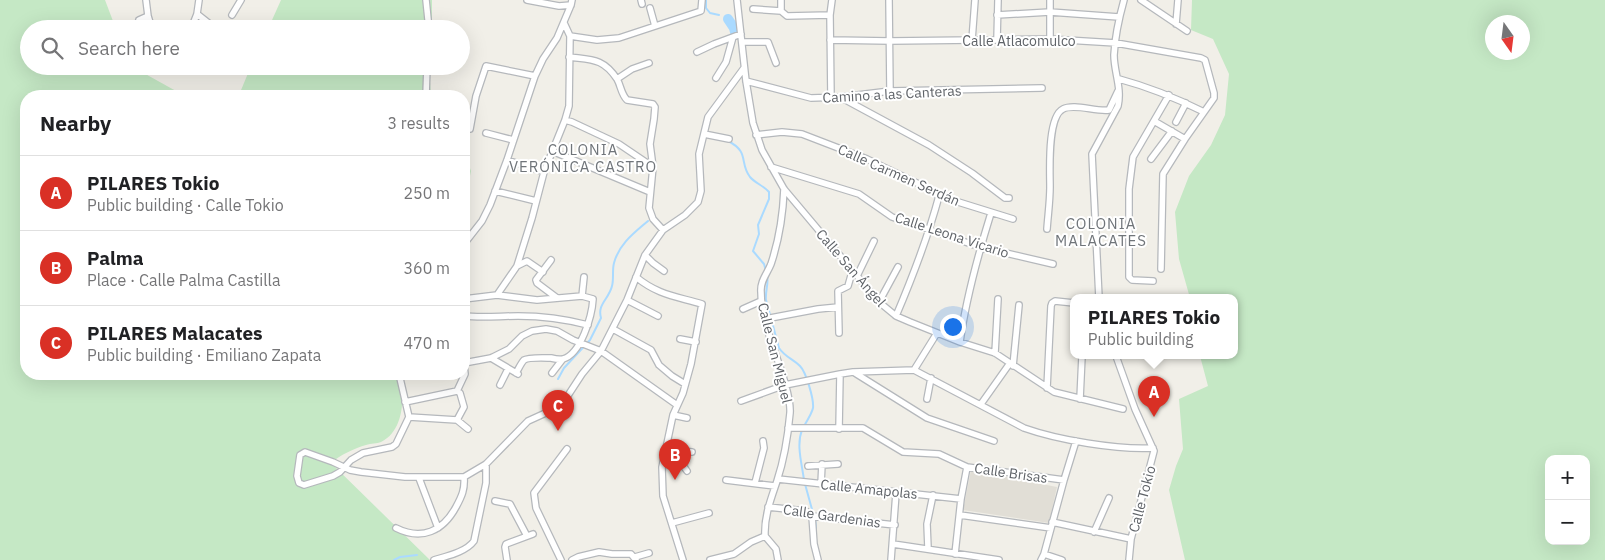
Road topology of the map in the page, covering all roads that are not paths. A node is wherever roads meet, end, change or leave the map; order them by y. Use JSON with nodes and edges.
{"nodes":[{"id":1,"x":146,"y":0,"type":"edge"},
{"id":2,"x":200,"y":0,"type":"edge"},
{"id":3,"x":242,"y":0,"type":"edge"},
{"id":4,"x":426,"y":0,"type":"edge"},
{"id":5,"x":527,"y":0,"type":"edge"},
{"id":6,"x":702,"y":0,"type":"edge"},
{"id":7,"x":737,"y":0,"type":"edge"},
{"id":8,"x":781,"y":0,"type":"edge"},
{"id":9,"x":832,"y":0,"type":"edge"},
{"id":10,"x":889,"y":0,"type":"edge"},
{"id":11,"x":975,"y":0,"type":"edge"},
{"id":12,"x":998,"y":0,"type":"edge"},
{"id":13,"x":1050,"y":0,"type":"edge"},
{"id":14,"x":1124,"y":0,"type":"edge"},
{"id":15,"x":1141,"y":0,"type":"edge"},
{"id":16,"x":1178,"y":0,"type":"edge"},
{"id":17,"x":569,"y":4,"type":"edge"},
{"id":18,"x":650,"y":8,"type":"dead end"},
{"id":19,"x":753,"y":9,"type":"dead end"},
{"id":20,"x":780,"y":11,"type":"junction"},
{"id":21,"x":1050,"y":12,"type":"junction"},
{"id":22,"x":197,"y":14,"type":"junction"},
{"id":23,"x":232,"y":15,"type":"dead end"},
{"id":24,"x":830,"y":15,"type":"junction"},
{"id":25,"x":997,"y":15,"type":"junction"},
{"id":26,"x":148,"y":16,"type":"junction"},
{"id":27,"x":1119,"y":17,"type":"junction"},
{"id":28,"x":139,"y":20,"type":"dead end"},
{"id":29,"x":149,"y":20,"type":"edge"},
{"id":30,"x":195,"y":20,"type":"edge"},
{"id":31,"x":205,"y":20,"type":"edge"},
{"id":32,"x":428,"y":20,"type":"edge"},
{"id":33,"x":564,"y":22,"type":"junction"},
{"id":34,"x":1176,"y":24,"type":"junction"},
{"id":35,"x":655,"y":26,"type":"junction"},
{"id":36,"x":1187,"y":31,"type":"dead end"},
{"id":37,"x":741,"y":34,"type":"junction"},
{"id":38,"x":570,"y":36,"type":"junction"},
{"id":39,"x":732,"y":37,"type":"junction"},
{"id":40,"x":1050,"y":39,"type":"junction"},
{"id":41,"x":830,"y":40,"type":"junction"},
{"id":42,"x":972,"y":40,"type":"junction"},
{"id":43,"x":997,"y":40,"type":"junction"},
{"id":44,"x":890,"y":41,"type":"junction"},
{"id":45,"x":743,"y":42,"type":"junction"},
{"id":46,"x":1116,"y":43,"type":"junction"},
{"id":47,"x":697,"y":52,"type":"dead end"},
{"id":48,"x":569,"y":57,"type":"junction"},
{"id":49,"x":649,"y":62,"type":"dead end"},
{"id":50,"x":776,"y":63,"type":"dead end"},
{"id":51,"x":744,"y":68,"type":"junction"},
{"id":52,"x":427,"y":75,"type":"edge"},
{"id":53,"x":535,"y":76,"type":"junction"},
{"id":54,"x":716,"y":78,"type":"dead end"},
{"id":55,"x":617,"y":79,"type":"junction"},
{"id":56,"x":1119,"y":79,"type":"junction"},
{"id":57,"x":746,"y":81,"type":"junction"},
{"id":58,"x":1042,"y":88,"type":"dead end"},
{"id":59,"x":1119,"y":88,"type":"junction"},
{"id":60,"x":426,"y":90,"type":"edge"},
{"id":61,"x":890,"y":91,"type":"junction"},
{"id":62,"x":1169,"y":95,"type":"junction"},
{"id":63,"x":831,"y":98,"type":"junction"},
{"id":64,"x":841,"y":98,"type":"junction"},
{"id":65,"x":1186,"y":103,"type":"junction"},
{"id":66,"x":1204,"y":112,"type":"junction"},
{"id":67,"x":565,"y":120,"type":"junction"},
{"id":68,"x":1154,"y":121,"type":"junction"},
{"id":69,"x":1176,"y":122,"type":"dead end"},
{"id":70,"x":470,"y":129,"type":"dead end"},
{"id":71,"x":1172,"y":131,"type":"junction"},
{"id":72,"x":486,"y":133,"type":"dead end"},
{"id":73,"x":704,"y":134,"type":"junction"},
{"id":74,"x":756,"y":135,"type":"junction"},
{"id":75,"x":1185,"y":139,"type":"junction"},
{"id":76,"x":513,"y":140,"type":"junction"},
{"id":77,"x":729,"y":140,"type":"dead end"},
{"id":78,"x":552,"y":151,"type":"junction"},
{"id":79,"x":507,"y":160,"type":"junction"},
{"id":80,"x":1151,"y":160,"type":"dead end"},
{"id":81,"x":653,"y":167,"type":"junction"},
{"id":82,"x":771,"y":167,"type":"junction"},
{"id":83,"x":544,"y":172,"type":"junction"},
{"id":84,"x":784,"y":189,"type":"junction"},
{"id":85,"x":495,"y":191,"type":"junction"},
{"id":86,"x":650,"y":192,"type":"junction"},
{"id":87,"x":939,"y":196,"type":"junction"},
{"id":88,"x":1009,"y":198,"type":"dead end"},
{"id":89,"x":536,"y":201,"type":"junction"},
{"id":90,"x":991,"y":213,"type":"junction"},
{"id":91,"x":1013,"y":219,"type":"dead end"},
{"id":92,"x":930,"y":229,"type":"junction"},
{"id":93,"x":1047,"y":229,"type":"dead end"},
{"id":94,"x":663,"y":230,"type":"junction"},
{"id":95,"x":470,"y":236,"type":"edge"},
{"id":96,"x":874,"y":241,"type":"dead end"},
{"id":97,"x":980,"y":247,"type":"junction"},
{"id":98,"x":644,"y":255,"type":"junction"},
{"id":99,"x":551,"y":260,"type":"dead end"},
{"id":100,"x":1053,"y":264,"type":"dead end"},
{"id":101,"x":517,"y":266,"type":"junction"},
{"id":102,"x":898,"y":268,"type":"dead end"},
{"id":103,"x":1161,"y":269,"type":"dead end"},
{"id":104,"x":664,"y":271,"type":"dead end"},
{"id":105,"x":542,"y":272,"type":"junction"},
{"id":106,"x":854,"y":274,"type":"junction"},
{"id":107,"x":636,"y":276,"type":"junction"},
{"id":108,"x":584,"y":277,"type":"dead end"},
{"id":109,"x":1153,"y":281,"type":"dead end"},
{"id":110,"x":1099,"y":294,"type":"edge"},
{"id":111,"x":497,"y":295,"type":"junction"},
{"id":112,"x":582,"y":296,"type":"junction"},
{"id":113,"x":470,"y":298,"type":"edge"},
{"id":114,"x":557,"y":298,"type":"junction"},
{"id":115,"x":998,"y":299,"type":"dead end"},
{"id":116,"x":627,"y":300,"type":"junction"},
{"id":117,"x":761,"y":301,"type":"junction"},
{"id":118,"x":879,"y":302,"type":"junction"},
{"id":119,"x":1070,"y":303,"type":"edge"},
{"id":120,"x":1019,"y":305,"type":"dead end"},
{"id":121,"x":838,"y":307,"type":"junction"},
{"id":122,"x":743,"y":309,"type":"dead end"},
{"id":123,"x":658,"y":316,"type":"dead end"},
{"id":124,"x":896,"y":316,"type":"junction"},
{"id":125,"x":470,"y":317,"type":"edge"},
{"id":126,"x":767,"y":319,"type":"junction"},
{"id":127,"x":588,"y":325,"type":"junction"},
{"id":128,"x":613,"y":329,"type":"junction"},
{"id":129,"x":839,"y":333,"type":"dead end"},
{"id":130,"x":937,"y":333,"type":"junction"},
{"id":131,"x":680,"y":339,"type":"dead end"},
{"id":132,"x":696,"y":342,"type":"junction"},
{"id":133,"x":960,"y":342,"type":"junction"},
{"id":134,"x":582,"y":343,"type":"junction"},
{"id":135,"x":601,"y":351,"type":"junction"},
{"id":136,"x":995,"y":353,"type":"junction"},
{"id":137,"x":491,"y":358,"type":"junction"},
{"id":138,"x":1082,"y":359,"type":"edge"},
{"id":139,"x":1117,"y":359,"type":"edge"},
{"id":140,"x":562,"y":360,"type":"junction"},
{"id":141,"x":470,"y":363,"type":"edge"},
{"id":142,"x":1012,"y":365,"type":"junction"},
{"id":143,"x":508,"y":369,"type":"junction"},
{"id":144,"x":914,"y":370,"type":"junction"},
{"id":145,"x":853,"y":372,"type":"junction"},
{"id":146,"x":552,"y":373,"type":"dead end"},
{"id":147,"x":840,"y":374,"type":"junction"},
{"id":148,"x":931,"y":378,"type":"junction"},
{"id":149,"x":400,"y":380,"type":"edge"},
{"id":150,"x":462,"y":380,"type":"edge"},
{"id":151,"x":686,"y":384,"type":"junction"},
{"id":152,"x":500,"y":385,"type":"dead end"},
{"id":153,"x":785,"y":385,"type":"junction"},
{"id":154,"x":1047,"y":388,"type":"junction"},
{"id":155,"x":457,"y":391,"type":"junction"},
{"id":156,"x":1080,"y":398,"type":"junction"},
{"id":157,"x":927,"y":399,"type":"dead end"},
{"id":158,"x":741,"y":401,"type":"dead end"},
{"id":159,"x":405,"y":402,"type":"junction"},
{"id":160,"x":981,"y":404,"type":"junction"},
{"id":161,"x":677,"y":405,"type":"junction"},
{"id":162,"x":1123,"y":409,"type":"dead end"},
{"id":163,"x":673,"y":415,"type":"junction"},
{"id":164,"x":409,"y":417,"type":"junction"},
{"id":165,"x":687,"y":418,"type":"dead end"},
{"id":166,"x":457,"y":420,"type":"junction"},
{"id":167,"x":788,"y":428,"type":"junction"},
{"id":168,"x":468,"y":429,"type":"dead end"},
{"id":169,"x":839,"y":429,"type":"junction"},
{"id":170,"x":763,"y":441,"type":"dead end"},
{"id":171,"x":994,"y":441,"type":"dead end"},
{"id":172,"x":1076,"y":441,"type":"junction"},
{"id":173,"x":1153,"y":448,"type":"junction"},
{"id":174,"x":567,"y":450,"type":"dead end"},
{"id":175,"x":666,"y":450,"type":"junction"},
{"id":176,"x":692,"y":452,"type":"dead end"},
{"id":177,"x":664,"y":457,"type":"junction"},
{"id":178,"x":486,"y":464,"type":"junction"},
{"id":179,"x":822,"y":464,"type":"junction"},
{"id":180,"x":838,"y":464,"type":"dead end"},
{"id":181,"x":808,"y":466,"type":"dead end"},
{"id":182,"x":967,"y":467,"type":"junction"},
{"id":183,"x":344,"y":468,"type":"junction"},
{"id":184,"x":687,"y":471,"type":"dead end"},
{"id":185,"x":464,"y":477,"type":"junction"},
{"id":186,"x":419,"y":478,"type":"junction"},
{"id":187,"x":778,"y":479,"type":"junction"},
{"id":188,"x":726,"y":480,"type":"dead end"},
{"id":189,"x":1064,"y":480,"type":"junction"},
{"id":190,"x":755,"y":483,"type":"junction"},
{"id":191,"x":821,"y":484,"type":"junction"},
{"id":192,"x":775,"y":486,"type":"junction"},
{"id":193,"x":896,"y":493,"type":"junction"},
{"id":194,"x":933,"y":496,"type":"junction"},
{"id":195,"x":1109,"y":498,"type":"dead end"},
{"id":196,"x":961,"y":499,"type":"junction"},
{"id":197,"x":495,"y":500,"type":"dead end"},
{"id":198,"x":768,"y":507,"type":"junction"},
{"id":199,"x":709,"y":513,"type":"dead end"},
{"id":200,"x":960,"y":515,"type":"junction"},
{"id":201,"x":814,"y":516,"type":"junction"},
{"id":202,"x":672,"y":523,"type":"junction"},
{"id":203,"x":895,"y":525,"type":"junction"},
{"id":204,"x":1052,"y":525,"type":"junction"},
{"id":205,"x":396,"y":528,"type":"dead end"},
{"id":206,"x":438,"y":528,"type":"junction"},
{"id":207,"x":1094,"y":532,"type":"junction"},
{"id":208,"x":765,"y":536,"type":"junction"},
{"id":209,"x":1131,"y":539,"type":"junction"},
{"id":210,"x":893,"y":544,"type":"junction"},
{"id":211,"x":928,"y":548,"type":"junction"},
{"id":212,"x":649,"y":553,"type":"dead end"},
{"id":213,"x":955,"y":554,"type":"junction"},
{"id":214,"x":733,"y":557,"type":"edge"},
{"id":215,"x":1042,"y":557,"type":"edge"},
{"id":216,"x":635,"y":558,"type":"edge"},
{"id":217,"x":434,"y":560,"type":"edge"},
{"id":218,"x":507,"y":560,"type":"edge"},
{"id":219,"x":561,"y":560,"type":"edge"},
{"id":220,"x":572,"y":560,"type":"edge"},
{"id":221,"x":684,"y":560,"type":"edge"},
{"id":222,"x":710,"y":560,"type":"edge"},
{"id":223,"x":778,"y":560,"type":"edge"},
{"id":224,"x":818,"y":560,"type":"edge"},
{"id":225,"x":891,"y":560,"type":"edge"},
{"id":226,"x":999,"y":560,"type":"edge"},
{"id":227,"x":1062,"y":560,"type":"edge"},
{"id":228,"x":1130,"y":560,"type":"edge"}],
"edges":[{"from":1,"to":26,"type":"street"},
{"from":2,"to":22,"type":"street"},
{"from":3,"to":23,"type":"street"},
{"from":4,"to":32,"type":"street"},
{"from":5,"to":17,"type":"street"},
{"from":6,"to":35,"type":"street"},
{"from":7,"to":37,"type":"street"},
{"from":8,"to":20,"type":"street"},
{"from":9,"to":24,"type":"street"},
{"from":10,"to":44,"type":"street"},
{"from":11,"to":42,"type":"street"},
{"from":12,"to":25,"type":"street"},
{"from":13,"to":21,"type":"street"},
{"from":14,"to":27,"type":"street"},
{"from":15,"to":34,"type":"street"},
{"from":16,"to":34,"type":"street"},
{"from":17,"to":33,"type":"street"},
{"from":18,"to":35,"type":"street"},
{"from":19,"to":20,"type":"street"},
{"from":20,"to":24,"type":"street"},
{"from":21,"to":25,"type":"street"},
{"from":21,"to":27,"type":"street"},
{"from":21,"to":40,"type":"street"},
{"from":22,"to":30,"type":"street"},
{"from":22,"to":31,"type":"street"},
{"from":24,"to":41,"type":"street"},
{"from":25,"to":43,"type":"street"},
{"from":26,"to":28,"type":"street"},
{"from":26,"to":29,"type":"street"},
{"from":27,"to":46,"type":"street"},
{"from":33,"to":38,"type":"street"},
{"from":33,"to":53,"type":"street"},
{"from":34,"to":36,"type":"street"},
{"from":35,"to":38,"type":"street"},
{"from":37,"to":39,"type":"street"},
{"from":37,"to":45,"type":"street"},
{"from":38,"to":48,"type":"street"},
{"from":39,"to":47,"type":"street"},
{"from":39,"to":54,"type":"street"},
{"from":40,"to":43,"type":"street","name":"Calle Atlacomulco"},
{"from":40,"to":46,"type":"street","name":"Calle Atlacomulco"},
{"from":41,"to":44,"type":"street","name":"Calle Atlacomulco"},
{"from":41,"to":63,"type":"street"},
{"from":42,"to":43,"type":"street","name":"Calle Atlacomulco"},
{"from":42,"to":44,"type":"street","name":"Calle Atlacomulco"},
{"from":44,"to":61,"type":"street"},
{"from":45,"to":50,"type":"street"},
{"from":45,"to":51,"type":"street"},
{"from":46,"to":56,"type":"street"},
{"from":46,"to":66,"type":"street","name":"Calle Atlacomulco"},
{"from":48,"to":55,"type":"street"},
{"from":48,"to":67,"type":"street"},
{"from":49,"to":55,"type":"street"},
{"from":51,"to":57,"type":"street"},
{"from":51,"to":73,"type":"street"},
{"from":52,"to":60,"type":"street"},
{"from":53,"to":70,"type":"street"},
{"from":53,"to":76,"type":"street"},
{"from":55,"to":81,"type":"street"},
{"from":56,"to":59,"type":"street"},
{"from":56,"to":62,"type":"street"},
{"from":57,"to":63,"type":"street","name":"Camino a las Canteras"},
{"from":57,"to":74,"type":"street"},
{"from":58,"to":61,"type":"street","name":"Camino a las Canteras"},
{"from":59,"to":93,"type":"street"},
{"from":59,"to":110,"type":"street"},
{"from":61,"to":64,"type":"street","name":"Camino a las Canteras"},
{"from":62,"to":65,"type":"street"},
{"from":62,"to":68,"type":"street"},
{"from":63,"to":64,"type":"street","name":"Camino a las Canteras"},
{"from":64,"to":88,"type":"street"},
{"from":65,"to":66,"type":"street"},
{"from":65,"to":69,"type":"street"},
{"from":66,"to":75,"type":"street"},
{"from":67,"to":78,"type":"street"},
{"from":67,"to":81,"type":"street"},
{"from":68,"to":71,"type":"street"},
{"from":68,"to":109,"type":"street"},
{"from":71,"to":75,"type":"street"},
{"from":71,"to":80,"type":"street"},
{"from":72,"to":76,"type":"street"},
{"from":73,"to":77,"type":"street"},
{"from":73,"to":94,"type":"street"},
{"from":74,"to":82,"type":"street"},
{"from":74,"to":87,"type":"street","name":"Calle Carmen Serdán"},
{"from":75,"to":103,"type":"street"},
{"from":76,"to":79,"type":"street"},
{"from":78,"to":83,"type":"street"},
{"from":78,"to":86,"type":"street"},
{"from":79,"to":83,"type":"street"},
{"from":79,"to":85,"type":"street"},
{"from":81,"to":86,"type":"street"},
{"from":82,"to":84,"type":"street"},
{"from":82,"to":92,"type":"street","name":"Calle Leona Vicario"},
{"from":83,"to":89,"type":"street"},
{"from":84,"to":106,"type":"street","name":"Calle San Ángel"},
{"from":84,"to":117,"type":"street","name":"Calle San Miguel"},
{"from":85,"to":89,"type":"street"},
{"from":85,"to":95,"type":"street"},
{"from":86,"to":94,"type":"street"},
{"from":87,"to":90,"type":"street","name":"Calle Carmen Serdán"},
{"from":87,"to":92,"type":"street"},
{"from":89,"to":101,"type":"street"},
{"from":90,"to":91,"type":"street","name":"Calle Carmen Serdán"},
{"from":90,"to":97,"type":"street"},
{"from":92,"to":97,"type":"street","name":"Calle Leona Vicario"},
{"from":92,"to":124,"type":"street"},
{"from":94,"to":98,"type":"street"},
{"from":96,"to":106,"type":"street"},
{"from":97,"to":100,"type":"street","name":"Calle Leona Vicario"},
{"from":97,"to":133,"type":"street"},
{"from":98,"to":104,"type":"street"},
{"from":98,"to":107,"type":"street"},
{"from":99,"to":105,"type":"street"},
{"from":101,"to":105,"type":"street"},
{"from":101,"to":111,"type":"street"},
{"from":102,"to":118,"type":"street"},
{"from":105,"to":114,"type":"street"},
{"from":106,"to":118,"type":"street","name":"Calle San Ángel"},
{"from":106,"to":121,"type":"street"},
{"from":107,"to":116,"type":"street"},
{"from":107,"to":132,"type":"street"},
{"from":108,"to":112,"type":"street"},
{"from":111,"to":113,"type":"street"},
{"from":111,"to":114,"type":"street"},
{"from":112,"to":114,"type":"street"},
{"from":112,"to":127,"type":"street"},
{"from":115,"to":136,"type":"street"},
{"from":116,"to":123,"type":"street"},
{"from":116,"to":128,"type":"street"},
{"from":117,"to":122,"type":"street"},
{"from":117,"to":126,"type":"street","name":"Calle San Miguel"},
{"from":118,"to":124,"type":"street","name":"Calle San Ángel"},
{"from":119,"to":154,"type":"street"},
{"from":120,"to":142,"type":"street"},
{"from":121,"to":126,"type":"street"},
{"from":121,"to":129,"type":"street"},
{"from":124,"to":130,"type":"street","name":"Calle San Ángel"},
{"from":125,"to":127,"type":"street"},
{"from":126,"to":153,"type":"street","name":"Calle San Miguel"},
{"from":127,"to":134,"type":"street"},
{"from":128,"to":135,"type":"street"},
{"from":128,"to":151,"type":"street"},
{"from":130,"to":133,"type":"street","name":"Calle San Ángel"},
{"from":130,"to":144,"type":"street"},
{"from":131,"to":132,"type":"street"},
{"from":132,"to":151,"type":"street"},
{"from":133,"to":136,"type":"street","name":"Calle San Ángel"},
{"from":134,"to":135,"type":"street"},
{"from":134,"to":137,"type":"street"},
{"from":134,"to":140,"type":"street"},
{"from":135,"to":161,"type":"street"},
{"from":135,"to":178,"type":"street"},
{"from":136,"to":142,"type":"street","name":"Calle San Ángel"},
{"from":137,"to":141,"type":"street"},
{"from":137,"to":143,"type":"street"},
{"from":138,"to":156,"type":"street"},
{"from":139,"to":173,"type":"street","name":"Calle Tokio"},
{"from":140,"to":143,"type":"street"},
{"from":140,"to":146,"type":"street"},
{"from":142,"to":154,"type":"street","name":"Calle San Ángel"},
{"from":142,"to":160,"type":"street"},
{"from":143,"to":152,"type":"street"},
{"from":144,"to":145,"type":"street"},
{"from":144,"to":148,"type":"street"},
{"from":145,"to":147,"type":"street"},
{"from":145,"to":171,"type":"street"},
{"from":147,"to":153,"type":"street"},
{"from":147,"to":169,"type":"street"},
{"from":148,"to":157,"type":"street"},
{"from":148,"to":160,"type":"street"},
{"from":149,"to":159,"type":"street"},
{"from":150,"to":155,"type":"street"},
{"from":151,"to":161,"type":"street"},
{"from":153,"to":158,"type":"street"},
{"from":153,"to":167,"type":"street","name":"Calle San Miguel"},
{"from":154,"to":156,"type":"street","name":"Calle San Ángel"},
{"from":155,"to":159,"type":"street"},
{"from":155,"to":166,"type":"street"},
{"from":156,"to":162,"type":"street","name":"Calle San Ángel"},
{"from":159,"to":164,"type":"street"},
{"from":160,"to":172,"type":"street"},
{"from":161,"to":163,"type":"street"},
{"from":163,"to":165,"type":"street"},
{"from":163,"to":175,"type":"street"},
{"from":164,"to":166,"type":"street"},
{"from":164,"to":183,"type":"street"},
{"from":166,"to":168,"type":"street"},
{"from":167,"to":169,"type":"street","name":"Calle Brisas"},
{"from":167,"to":187,"type":"street","name":"Calle San Miguel"},
{"from":169,"to":182,"type":"street","name":"Calle Brisas"},
{"from":170,"to":190,"type":"street"},
{"from":172,"to":173,"type":"street"},
{"from":172,"to":189,"type":"street"},
{"from":173,"to":209,"type":"street","name":"Calle Tokio"},
{"from":174,"to":219,"type":"street"},
{"from":175,"to":176,"type":"street"},
{"from":175,"to":177,"type":"street"},
{"from":177,"to":184,"type":"street"},
{"from":177,"to":202,"type":"street"},
{"from":178,"to":185,"type":"street"},
{"from":178,"to":217,"type":"street"},
{"from":179,"to":180,"type":"street"},
{"from":179,"to":181,"type":"street"},
{"from":179,"to":191,"type":"street"},
{"from":182,"to":189,"type":"street","name":"Calle Brisas"},
{"from":182,"to":196,"type":"street"},
{"from":183,"to":183,"type":"street"},
{"from":183,"to":186,"type":"street"},
{"from":185,"to":186,"type":"street"},
{"from":185,"to":206,"type":"street"},
{"from":186,"to":206,"type":"street"},
{"from":187,"to":191,"type":"street","name":"Calle Amapolas"},
{"from":187,"to":192,"type":"street","name":"Calle San Miguel"},
{"from":188,"to":190,"type":"street"},
{"from":189,"to":204,"type":"street"},
{"from":190,"to":192,"type":"street"},
{"from":191,"to":193,"type":"street","name":"Calle Amapolas"},
{"from":192,"to":198,"type":"street","name":"Calle San Miguel"},
{"from":193,"to":194,"type":"street","name":"Calle Amapolas"},
{"from":193,"to":203,"type":"street"},
{"from":194,"to":196,"type":"street","name":"Calle Amapolas"},
{"from":194,"to":211,"type":"street"},
{"from":195,"to":207,"type":"street"},
{"from":196,"to":200,"type":"street"},
{"from":197,"to":218,"type":"street"},
{"from":198,"to":201,"type":"street","name":"Calle Gardenias"},
{"from":198,"to":208,"type":"street","name":"Calle San Miguel"},
{"from":199,"to":202,"type":"street"},
{"from":200,"to":204,"type":"street"},
{"from":200,"to":213,"type":"street"},
{"from":201,"to":203,"type":"street","name":"Calle Gardenias"},
{"from":201,"to":224,"type":"street"},
{"from":202,"to":221,"type":"street"},
{"from":203,"to":210,"type":"street"},
{"from":204,"to":207,"type":"street"},
{"from":204,"to":215,"type":"street"},
{"from":205,"to":206,"type":"street"},
{"from":207,"to":209,"type":"street"},
{"from":208,"to":214,"type":"street"},
{"from":208,"to":223,"type":"street"},
{"from":209,"to":228,"type":"street","name":"Calle Tokio"},
{"from":210,"to":211,"type":"street"},
{"from":210,"to":225,"type":"street"},
{"from":211,"to":213,"type":"street"},
{"from":212,"to":216,"type":"street"},
{"from":213,"to":226,"type":"street"},
{"from":214,"to":222,"type":"street"},
{"from":215,"to":227,"type":"street"},
{"from":216,"to":220,"type":"street"}]}
